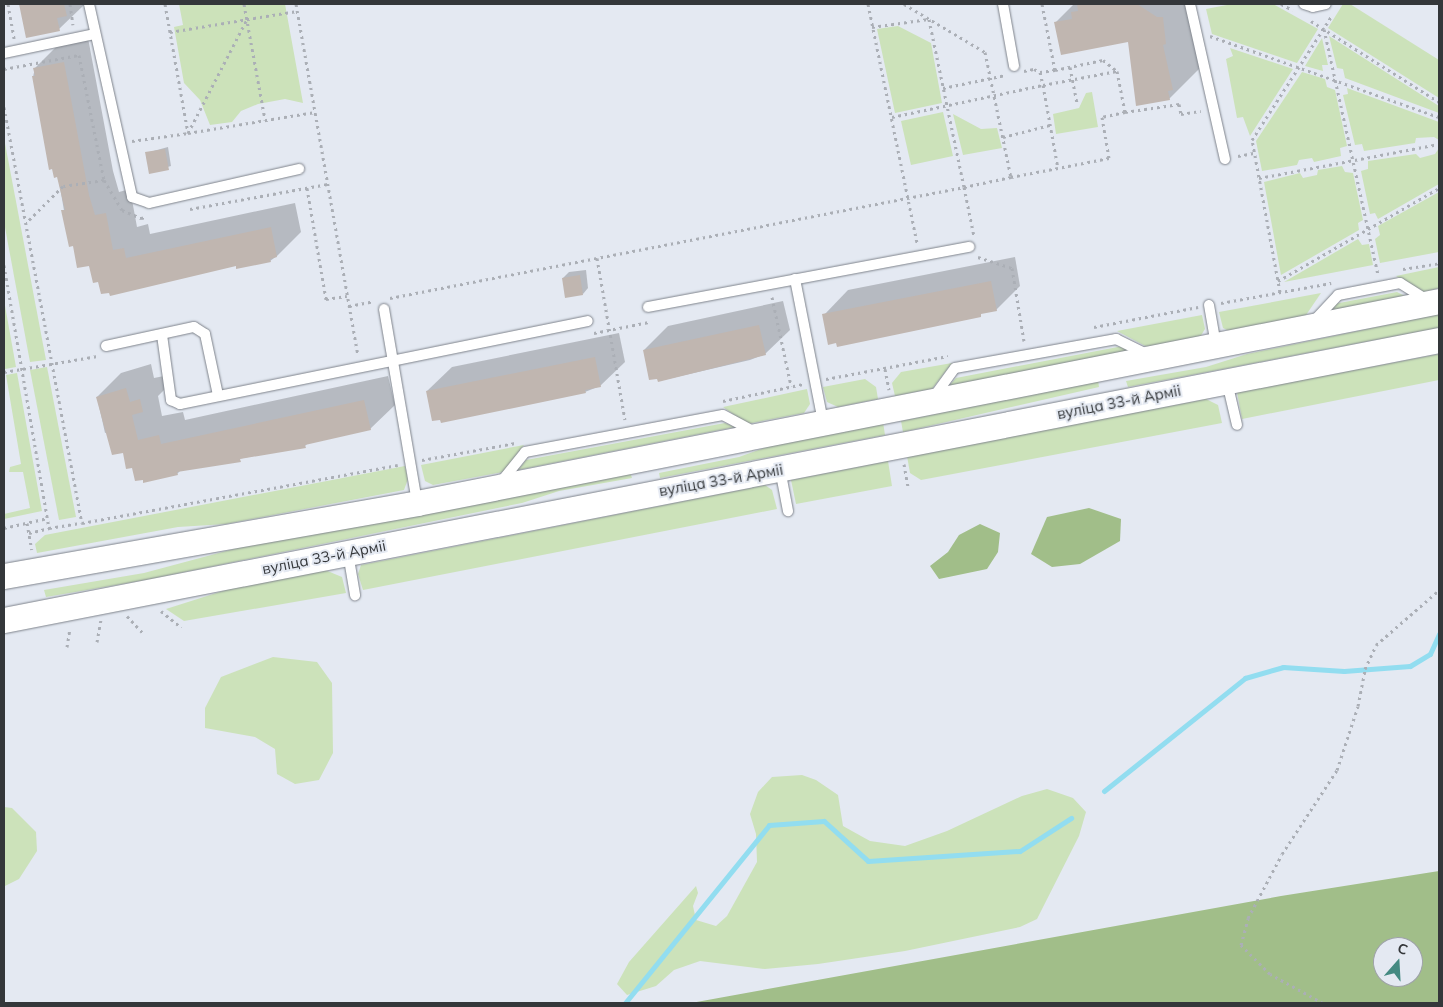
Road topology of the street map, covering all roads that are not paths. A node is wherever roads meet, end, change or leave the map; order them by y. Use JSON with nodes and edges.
{"nodes":[{"id":1,"x":89,"y":4,"type":"edge"},
{"id":2,"x":1003,"y":4,"type":"edge"},
{"id":3,"x":1190,"y":4,"type":"edge"},
{"id":4,"x":1304,"y":4,"type":"edge"},
{"id":5,"x":1326,"y":4,"type":"edge"},
{"id":6,"x":95,"y":34,"type":"junction"},
{"id":7,"x":4,"y":53,"type":"edge"},
{"id":8,"x":1013,"y":71,"type":"road end"},
{"id":9,"x":1225,"y":159,"type":"dead end"},
{"id":10,"x":299,"y":169,"type":"dead end"},
{"id":11,"x":973,"y":245,"type":"road end"},
{"id":12,"x":795,"y":279,"type":"junction"},
{"id":13,"x":383,"y":302,"type":"road end"},
{"id":14,"x":1435,"y":302,"type":"edge"},
{"id":15,"x":1209,"y":305,"type":"road end"},
{"id":16,"x":648,"y":307,"type":"dead end"},
{"id":17,"x":588,"y":321,"type":"dead end"},
{"id":18,"x":162,"y":335,"type":"junction"},
{"id":19,"x":1439,"y":340,"type":"edge"},
{"id":20,"x":1216,"y":345,"type":"junction"},
{"id":21,"x":105,"y":351,"type":"road end"},
{"id":22,"x":1155,"y":358,"type":"junction"},
{"id":23,"x":393,"y":359,"type":"junction"},
{"id":24,"x":1131,"y":364,"type":"junction"},
{"id":25,"x":1090,"y":372,"type":"junction"},
{"id":26,"x":1227,"y":382,"type":"junction"},
{"id":27,"x":218,"y":394,"type":"junction"},
{"id":28,"x":1136,"y":398,"type":"junction"},
{"id":29,"x":929,"y":402,"type":"junction"},
{"id":30,"x":1096,"y":406,"type":"junction"},
{"id":31,"x":823,"y":422,"type":"junction"},
{"id":32,"x":1237,"y":425,"type":"dead end"},
{"id":33,"x":760,"y":435,"type":"junction"},
{"id":34,"x":664,"y":455,"type":"junction"},
{"id":35,"x":622,"y":463,"type":"junction"},
{"id":36,"x":780,"y":469,"type":"junction"},
{"id":37,"x":497,"y":487,"type":"junction"},
{"id":38,"x":668,"y":489,"type":"junction"},
{"id":39,"x":627,"y":497,"type":"junction"},
{"id":40,"x":417,"y":504,"type":"junction"},
{"id":41,"x":788,"y":510,"type":"dead end"},
{"id":42,"x":348,"y":552,"type":"junction"},
{"id":43,"x":4,"y":576,"type":"edge"},
{"id":44,"x":355,"y":595,"type":"dead end"},
{"id":45,"x":4,"y":620,"type":"edge"}],
"edges":[{"from":1,"to":6,"type":"lane"},
{"from":2,"to":8,"type":"lane"},
{"from":3,"to":9,"type":"lane"},
{"from":4,"to":5,"type":"lane"},
{"from":6,"to":7,"type":"lane"},
{"from":6,"to":10,"type":"lane"},
{"from":11,"to":12,"type":"lane"},
{"from":12,"to":16,"type":"lane"},
{"from":12,"to":31,"type":"lane"},
{"from":13,"to":23,"type":"lane"},
{"from":14,"to":20,"type":"street"},
{"from":15,"to":20,"type":"lane"},
{"from":17,"to":23,"type":"lane"},
{"from":18,"to":21,"type":"lane"},
{"from":18,"to":27,"type":"lane"},
{"from":18,"to":27,"type":"lane"},
{"from":19,"to":26,"type":"street","name":"вуліца 33-й Арміі"},
{"from":20,"to":22,"type":"street"},
{"from":22,"to":24,"type":"street"},
{"from":22,"to":29,"type":"lane"},
{"from":23,"to":27,"type":"lane"},
{"from":23,"to":40,"type":"lane"},
{"from":24,"to":25,"type":"street"},
{"from":24,"to":28,"type":"street"},
{"from":25,"to":29,"type":"street"},
{"from":25,"to":30,"type":"street"},
{"from":26,"to":28,"type":"street","name":"вуліца 33-й Арміі"},
{"from":26,"to":32,"type":"lane"},
{"from":28,"to":30,"type":"street","name":"вуліца 33-й Арміі"},
{"from":29,"to":31,"type":"street"},
{"from":30,"to":36,"type":"street","name":"вуліца 33-й Арміі"},
{"from":31,"to":33,"type":"street"},
{"from":33,"to":34,"type":"street"},
{"from":33,"to":37,"type":"lane"},
{"from":34,"to":35,"type":"street"},
{"from":34,"to":38,"type":"street"},
{"from":35,"to":37,"type":"street"},
{"from":35,"to":39,"type":"street"},
{"from":36,"to":38,"type":"street","name":"вуліца 33-й Арміі"},
{"from":36,"to":41,"type":"lane"},
{"from":37,"to":40,"type":"street"},
{"from":38,"to":39,"type":"street","name":"вуліца 33-й Арміі"},
{"from":39,"to":42,"type":"street","name":"вуліца 33-й Арміі"},
{"from":40,"to":43,"type":"street"},
{"from":42,"to":44,"type":"lane"},
{"from":42,"to":45,"type":"street","name":"вуліца 33-й Арміі"}]}
